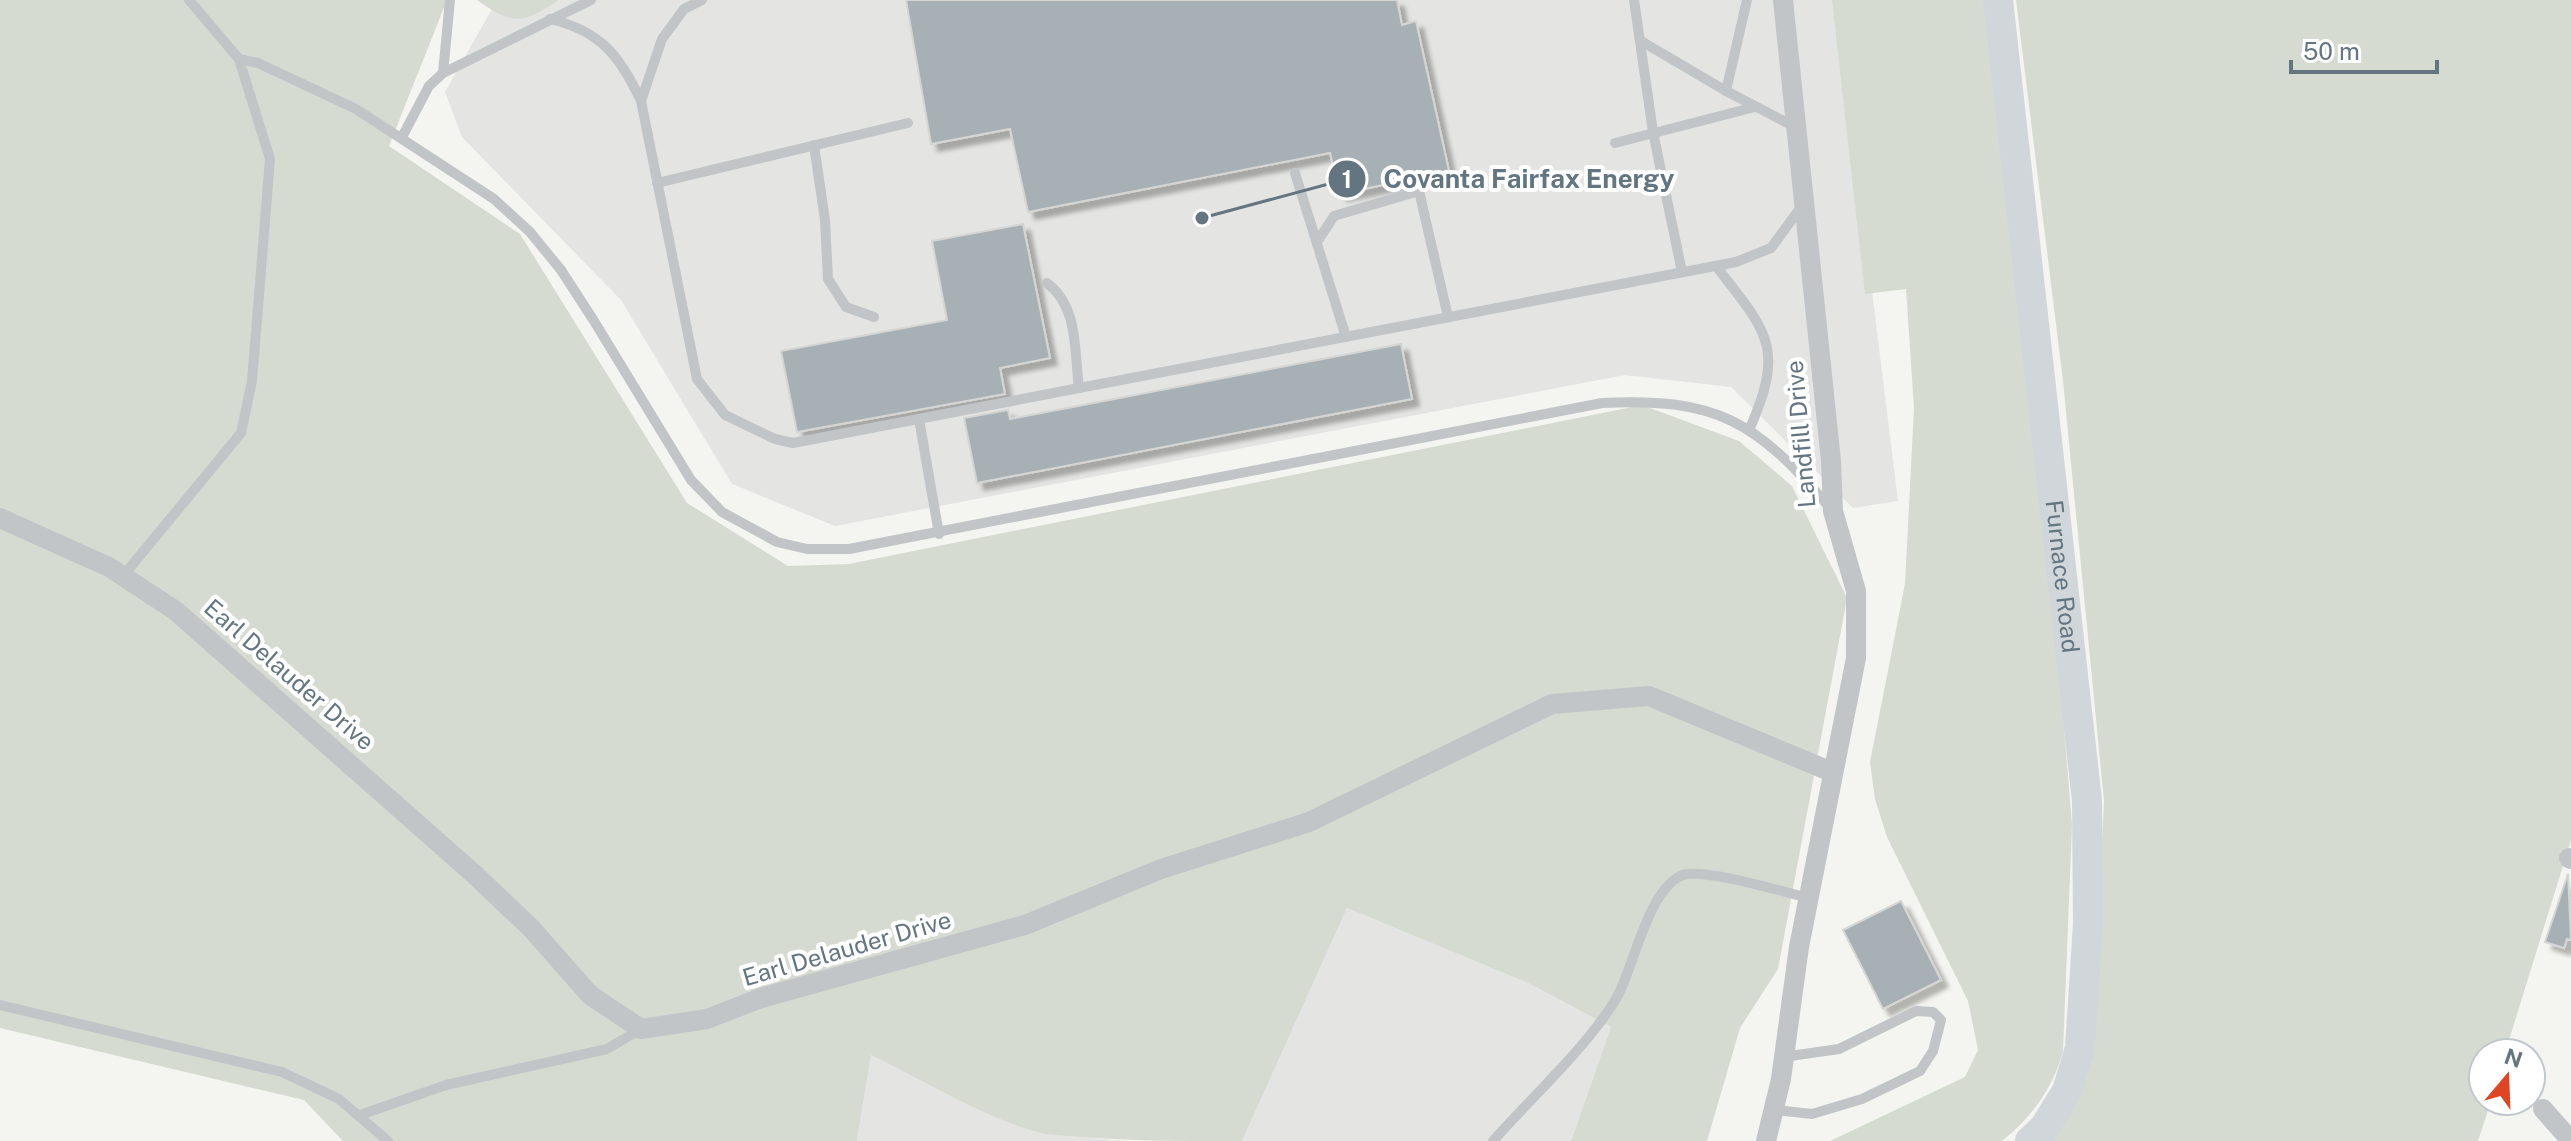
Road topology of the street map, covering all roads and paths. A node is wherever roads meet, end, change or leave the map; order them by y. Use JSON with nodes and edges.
{"nodes":[{"id":1,"x":189,"y":0,"type":"edge"},
{"id":2,"x":450,"y":0,"type":"edge"},
{"id":3,"x":591,"y":0,"type":"edge"},
{"id":4,"x":702,"y":0,"type":"edge"},
{"id":5,"x":1634,"y":0,"type":"edge"},
{"id":6,"x":1747,"y":0,"type":"edge"},
{"id":7,"x":1783,"y":0,"type":"edge"},
{"id":8,"x":1998,"y":0,"type":"edge"},
{"id":9,"x":550,"y":19,"type":"junction"},
{"id":10,"x":1641,"y":41,"type":"junction"},
{"id":11,"x":239,"y":59,"type":"junction"},
{"id":12,"x":443,"y":73,"type":"junction"},
{"id":13,"x":1726,"y":91,"type":"junction"},
{"id":14,"x":641,"y":101,"type":"junction"},
{"id":15,"x":1755,"y":107,"type":"junction"},
{"id":16,"x":908,"y":123,"type":"dead end"},
{"id":17,"x":1797,"y":128,"type":"junction"},
{"id":18,"x":1653,"y":132,"type":"junction"},
{"id":19,"x":402,"y":137,"type":"junction"},
{"id":20,"x":1615,"y":143,"type":"dead end"},
{"id":21,"x":814,"y":145,"type":"junction"},
{"id":22,"x":1295,"y":173,"type":"dead end"},
{"id":23,"x":657,"y":183,"type":"junction"},
{"id":24,"x":1804,"y":203,"type":"junction"},
{"id":25,"x":1317,"y":242,"type":"junction"},
{"id":26,"x":1716,"y":266,"type":"junction"},
{"id":27,"x":1682,"y":272,"type":"junction"},
{"id":28,"x":1047,"y":283,"type":"dead end"},
{"id":29,"x":874,"y":317,"type":"dead end"},
{"id":30,"x":1448,"y":317,"type":"junction"},
{"id":31,"x":1346,"y":337,"type":"junction"},
{"id":32,"x":1079,"y":388,"type":"junction"},
{"id":33,"x":919,"y":419,"type":"junction"},
{"id":34,"x":1750,"y":428,"type":"junction"},
{"id":35,"x":1833,"y":511,"type":"junction"},
{"id":36,"x":0,"y":518,"type":"edge"},
{"id":37,"x":939,"y":534,"type":"junction"},
{"id":38,"x":123,"y":576,"type":"junction"},
{"id":39,"x":1832,"y":772,"type":"junction"},
{"id":40,"x":1809,"y":898,"type":"junction"},
{"id":41,"x":0,"y":1005,"type":"edge"},
{"id":42,"x":641,"y":1029,"type":"junction"},
{"id":43,"x":1783,"y":1057,"type":"junction"},
{"id":44,"x":1775,"y":1110,"type":"junction"},
{"id":45,"x":2547,"y":1113,"type":"edge"},
{"id":46,"x":360,"y":1115,"type":"junction"},
{"id":47,"x":2571,"y":1136,"type":"edge"},
{"id":48,"x":388,"y":1141,"type":"edge"},
{"id":49,"x":1493,"y":1141,"type":"edge"},
{"id":50,"x":1766,"y":1141,"type":"edge"},
{"id":51,"x":2030,"y":1141,"type":"edge"}],
"edges":[{"from":1,"to":11,"type":"lane"},
{"from":2,"to":12,"type":"lane"},
{"from":3,"to":9,"type":"lane"},
{"from":4,"to":14,"type":"lane"},
{"from":5,"to":10,"type":"lane"},
{"from":6,"to":13,"type":"lane"},
{"from":7,"to":17,"type":"street","name":"Landfill Drive"},
{"from":8,"to":51,"type":"main road","name":"Furnace Road"},
{"from":9,"to":12,"type":"lane"},
{"from":9,"to":14,"type":"lane"},
{"from":10,"to":13,"type":"lane"},
{"from":10,"to":18,"type":"lane"},
{"from":11,"to":19,"type":"lane"},
{"from":11,"to":38,"type":"lane"},
{"from":12,"to":19,"type":"lane"},
{"from":13,"to":15,"type":"lane"},
{"from":14,"to":23,"type":"lane"},
{"from":15,"to":17,"type":"lane"},
{"from":15,"to":18,"type":"lane"},
{"from":16,"to":21,"type":"lane"},
{"from":17,"to":24,"type":"street","name":"Landfill Drive"},
{"from":18,"to":20,"type":"lane"},
{"from":18,"to":27,"type":"lane"},
{"from":19,"to":37,"type":"lane"},
{"from":21,"to":23,"type":"lane"},
{"from":21,"to":29,"type":"lane"},
{"from":22,"to":25,"type":"lane"},
{"from":23,"to":33,"type":"lane"},
{"from":24,"to":26,"type":"lane"},
{"from":24,"to":35,"type":"street","name":"Landfill Drive"},
{"from":25,"to":30,"type":"lane"},
{"from":25,"to":31,"type":"lane"},
{"from":26,"to":27,"type":"lane"},
{"from":26,"to":34,"type":"lane"},
{"from":27,"to":30,"type":"lane"},
{"from":28,"to":32,"type":"lane"},
{"from":30,"to":31,"type":"lane"},
{"from":31,"to":32,"type":"lane"},
{"from":32,"to":33,"type":"lane"},
{"from":33,"to":37,"type":"lane"},
{"from":34,"to":35,"type":"lane"},
{"from":34,"to":37,"type":"lane"},
{"from":35,"to":39,"type":"street","name":"Landfill Drive"},
{"from":36,"to":38,"type":"street","name":"Earl Delauder Drive"},
{"from":38,"to":42,"type":"street","name":"Earl Delauder Drive"},
{"from":39,"to":40,"type":"street","name":"Landfill Drive"},
{"from":39,"to":42,"type":"street","name":"Earl Delauder Drive"},
{"from":40,"to":43,"type":"street","name":"Landfill Drive"},
{"from":40,"to":49,"type":"lane"},
{"from":41,"to":46,"type":"lane"},
{"from":42,"to":46,"type":"lane"},
{"from":43,"to":44,"type":"street","name":"Landfill Drive"},
{"from":43,"to":44,"type":"lane"},
{"from":44,"to":50,"type":"street","name":"Landfill Drive"},
{"from":45,"to":47,"type":"street"},
{"from":46,"to":48,"type":"lane"}]}
